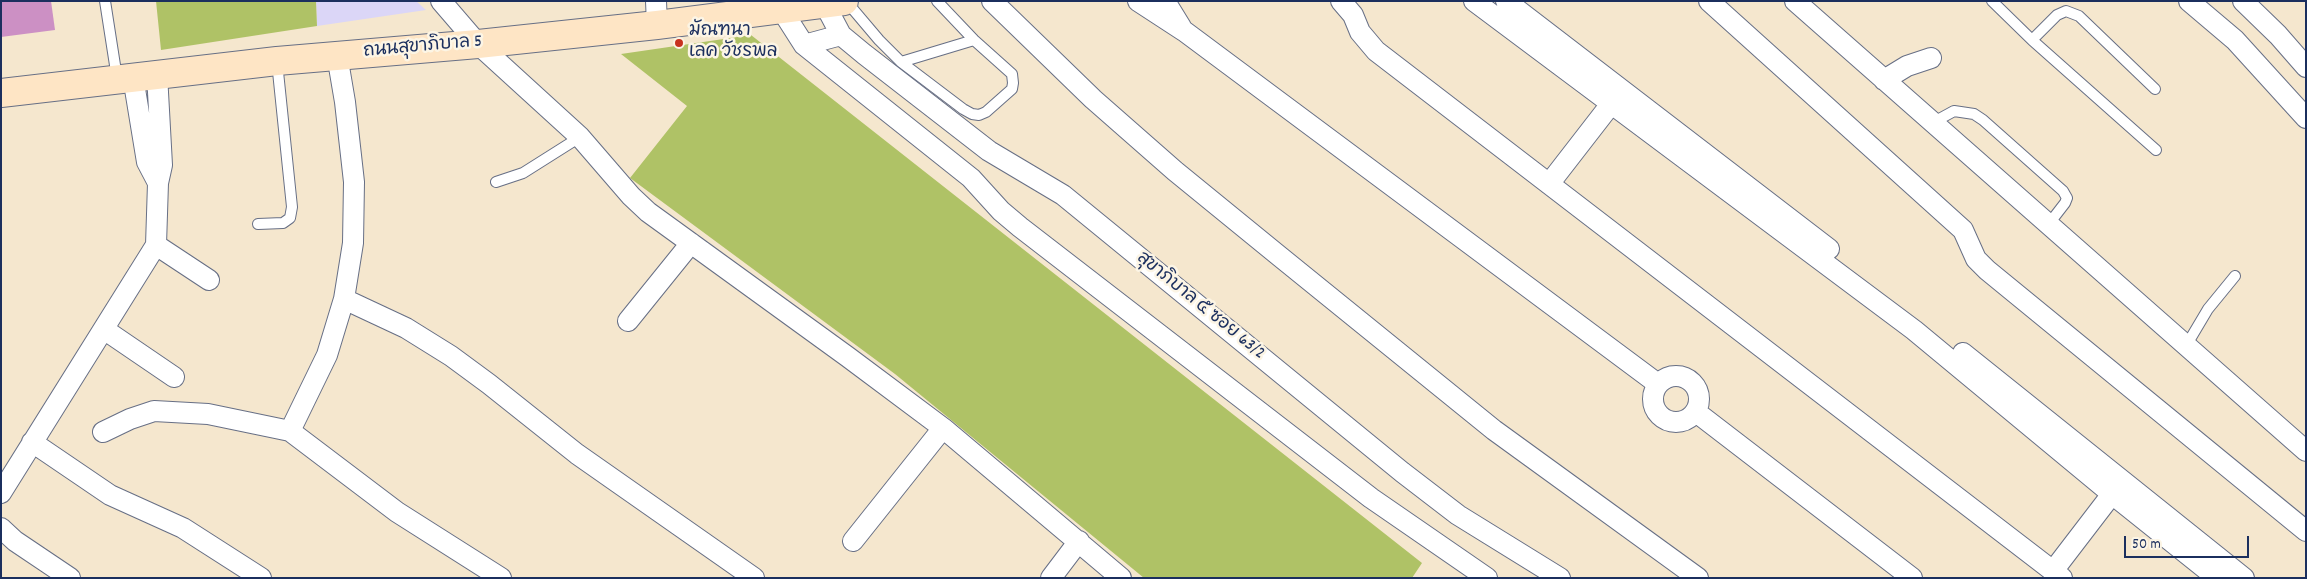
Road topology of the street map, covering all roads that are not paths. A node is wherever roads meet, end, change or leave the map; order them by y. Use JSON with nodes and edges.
{"nodes":[{"id":1,"x":105,"y":1,"type":"edge"},
{"id":2,"x":441,"y":1,"type":"edge"},
{"id":3,"x":938,"y":1,"type":"edge"},
{"id":4,"x":992,"y":1,"type":"edge"},
{"id":5,"x":1138,"y":1,"type":"edge"},
{"id":6,"x":1165,"y":1,"type":"edge"},
{"id":7,"x":1474,"y":1,"type":"edge"},
{"id":8,"x":1506,"y":1,"type":"edge"},
{"id":9,"x":1709,"y":1,"type":"edge"},
{"id":10,"x":1795,"y":1,"type":"edge"},
{"id":11,"x":1992,"y":1,"type":"edge"},
{"id":12,"x":2188,"y":1,"type":"edge"},
{"id":13,"x":2243,"y":1,"type":"edge"},
{"id":14,"x":834,"y":2,"type":"edge"},
{"id":15,"x":1351,"y":6,"type":"edge"},
{"id":16,"x":781,"y":9,"type":"junction"},
{"id":17,"x":704,"y":10,"type":"edge"},
{"id":18,"x":656,"y":13,"type":"edge"},
{"id":19,"x":1184,"y":31,"type":"junction"},
{"id":20,"x":841,"y":35,"type":"junction"},
{"id":21,"x":974,"y":40,"type":"junction"},
{"id":22,"x":2032,"y":40,"type":"junction"},
{"id":23,"x":478,"y":44,"type":"junction"},
{"id":24,"x":804,"y":45,"type":"junction"},
{"id":25,"x":337,"y":55,"type":"junction"},
{"id":26,"x":2302,"y":56,"type":"edge"},
{"id":27,"x":1930,"y":58,"type":"dead end"},
{"id":28,"x":277,"y":61,"type":"junction"},
{"id":29,"x":901,"y":62,"type":"junction"},
{"id":30,"x":136,"y":76,"type":"junction"},
{"id":31,"x":1884,"y":80,"type":"junction"},
{"id":32,"x":2155,"y":89,"type":"dead end"},
{"id":33,"x":1,"y":92,"type":"edge"},
{"id":34,"x":1611,"y":104,"type":"junction"},
{"id":35,"x":2306,"y":118,"type":"edge"},
{"id":36,"x":1932,"y":122,"type":"junction"},
{"id":37,"x":580,"y":137,"type":"junction"},
{"id":38,"x":2156,"y":150,"type":"dead end"},
{"id":39,"x":989,"y":151,"type":"junction"},
{"id":40,"x":971,"y":178,"type":"junction"},
{"id":41,"x":496,"y":182,"type":"dead end"},
{"id":42,"x":1549,"y":184,"type":"junction"},
{"id":43,"x":258,"y":224,"type":"dead end"},
{"id":44,"x":2048,"y":225,"type":"junction"},
{"id":45,"x":691,"y":243,"type":"junction"},
{"id":46,"x":156,"y":245,"type":"junction"},
{"id":47,"x":2234,"y":276,"type":"dead end"},
{"id":48,"x":210,"y":280,"type":"dead end"},
{"id":49,"x":344,"y":299,"type":"junction"},
{"id":50,"x":628,"y":321,"type":"dead end"},
{"id":51,"x":104,"y":330,"type":"junction"},
{"id":52,"x":2186,"y":346,"type":"junction"},
{"id":53,"x":174,"y":377,"type":"dead end"},
{"id":54,"x":1658,"y":384,"type":"junction"},
{"id":55,"x":1696,"y":412,"type":"junction"},
{"id":56,"x":943,"y":428,"type":"junction"},
{"id":57,"x":290,"y":431,"type":"junction"},
{"id":58,"x":103,"y":432,"type":"dead end"},
{"id":59,"x":32,"y":442,"type":"junction"},
{"id":60,"x":2306,"y":452,"type":"edge"},
{"id":61,"x":1,"y":493,"type":"edge"},
{"id":62,"x":2112,"y":494,"type":"junction"},
{"id":63,"x":1,"y":528,"type":"edge"},
{"id":64,"x":2306,"y":531,"type":"edge"},
{"id":65,"x":853,"y":541,"type":"dead end"},
{"id":66,"x":1078,"y":541,"type":"junction"},
{"id":67,"x":2057,"y":574,"type":"edge"},
{"id":68,"x":70,"y":578,"type":"edge"},
{"id":69,"x":261,"y":578,"type":"edge"},
{"id":70,"x":501,"y":578,"type":"edge"},
{"id":71,"x":754,"y":578,"type":"edge"},
{"id":72,"x":1051,"y":578,"type":"edge"},
{"id":73,"x":1121,"y":578,"type":"edge"},
{"id":74,"x":1487,"y":578,"type":"edge"},
{"id":75,"x":1560,"y":578,"type":"edge"},
{"id":76,"x":1698,"y":578,"type":"edge"},
{"id":77,"x":1912,"y":578,"type":"edge"},
{"id":78,"x":2217,"y":578,"type":"edge"},
{"id":79,"x":2244,"y":578,"type":"edge"}],
"edges":[{"from":1,"to":30,"type":"lane"},
{"from":2,"to":23,"type":"street"},
{"from":3,"to":21,"type":"lane"},
{"from":4,"to":76,"type":"street"},
{"from":5,"to":19,"type":"street"},
{"from":6,"to":19,"type":"street"},
{"from":7,"to":34,"type":"street"},
{"from":8,"to":79,"type":"street"},
{"from":9,"to":64,"type":"street"},
{"from":10,"to":31,"type":"street"},
{"from":11,"to":22,"type":"lane"},
{"from":12,"to":35,"type":"street"},
{"from":13,"to":26,"type":"street"},
{"from":14,"to":16,"type":"main road","name":"ถนนสุขาภิบาล 5"},
{"from":14,"to":20,"type":"street"},
{"from":14,"to":29,"type":"lane"},
{"from":15,"to":42,"type":"street"},
{"from":16,"to":17,"type":"main road","name":"ถนนสุขาภิบาล 5"},
{"from":16,"to":24,"type":"street"},
{"from":17,"to":18,"type":"main road","name":"ถนนสุขาภิบาล 5"},
{"from":18,"to":23,"type":"main road","name":"ถนนสุขาภิบาล 5"},
{"from":19,"to":54,"type":"street"},
{"from":20,"to":24,"type":"street"},
{"from":20,"to":39,"type":"street","name":"สุขาภิบาล ๕ ซอย 63/2"},
{"from":21,"to":29,"type":"lane"},
{"from":21,"to":29,"type":"lane"},
{"from":22,"to":32,"type":"lane"},
{"from":22,"to":38,"type":"lane"},
{"from":23,"to":25,"type":"main road","name":"ถนนสุขาภิบาล 5"},
{"from":23,"to":37,"type":"street"},
{"from":24,"to":40,"type":"street"},
{"from":25,"to":28,"type":"main road","name":"ถนนสุขาภิบาล 5"},
{"from":25,"to":49,"type":"street"},
{"from":27,"to":31,"type":"street"},
{"from":28,"to":30,"type":"main road","name":"ถนนสุขาภิบาล 5"},
{"from":28,"to":43,"type":"lane"},
{"from":30,"to":33,"type":"main road","name":"ถนนสุขาภิบาล 5"},
{"from":30,"to":46,"type":"street"},
{"from":31,"to":36,"type":"street"},
{"from":34,"to":42,"type":"street"},
{"from":34,"to":62,"type":"street"},
{"from":36,"to":44,"type":"street"},
{"from":36,"to":44,"type":"lane"},
{"from":37,"to":41,"type":"lane"},
{"from":37,"to":45,"type":"street"},
{"from":39,"to":40,"type":"street"},
{"from":39,"to":75,"type":"street","name":"สุขาภิบาล ๕ ซอย 63/2"},
{"from":40,"to":74,"type":"street"},
{"from":42,"to":67,"type":"street"},
{"from":44,"to":52,"type":"street"},
{"from":45,"to":50,"type":"street"},
{"from":45,"to":56,"type":"street"},
{"from":46,"to":48,"type":"street"},
{"from":46,"to":51,"type":"street"},
{"from":47,"to":52,"type":"lane"},
{"from":49,"to":57,"type":"street"},
{"from":49,"to":71,"type":"street"},
{"from":51,"to":53,"type":"street"},
{"from":51,"to":59,"type":"street"},
{"from":52,"to":60,"type":"street"},
{"from":54,"to":55,"type":"street"},
{"from":54,"to":55,"type":"street"},
{"from":55,"to":77,"type":"street"},
{"from":56,"to":65,"type":"street"},
{"from":56,"to":66,"type":"street"},
{"from":57,"to":58,"type":"street"},
{"from":57,"to":70,"type":"street"},
{"from":59,"to":61,"type":"street"},
{"from":59,"to":69,"type":"street"},
{"from":62,"to":67,"type":"street"},
{"from":62,"to":78,"type":"street"},
{"from":63,"to":68,"type":"street"},
{"from":66,"to":72,"type":"street"},
{"from":66,"to":73,"type":"street"}]}
